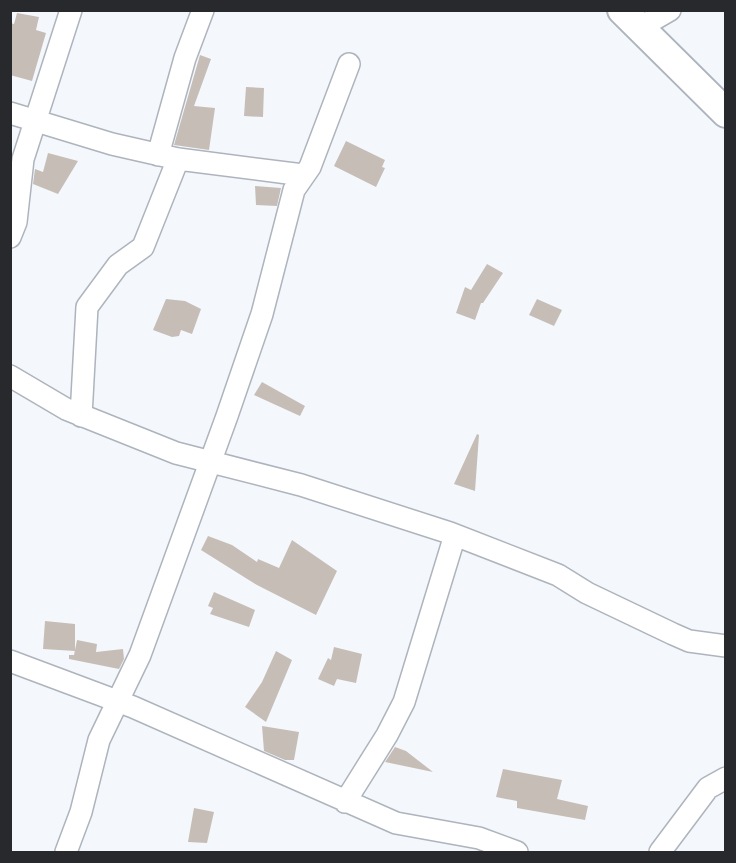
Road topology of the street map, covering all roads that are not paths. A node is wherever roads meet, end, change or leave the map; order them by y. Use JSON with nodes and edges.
{"nodes":[{"id":1,"x":71,"y":10,"type":"edge"},
{"id":2,"x":203,"y":10,"type":"edge"},
{"id":3,"x":670,"y":10,"type":"edge"},
{"id":4,"x":631,"y":19,"type":"edge"},
{"id":5,"x":349,"y":64,"type":"dead end"},
{"id":6,"x":726,"y":112,"type":"edge"},
{"id":7,"x":10,"y":113,"type":"edge"},
{"id":8,"x":36,"y":122,"type":"junction"},
{"id":9,"x":168,"y":157,"type":"junction"},
{"id":10,"x":303,"y":175,"type":"junction"},
{"id":11,"x":10,"y":237,"type":"edge"},
{"id":12,"x":10,"y":376,"type":"edge"},
{"id":13,"x":81,"y":416,"type":"junction"},
{"id":14,"x":208,"y":462,"type":"junction"},
{"id":15,"x":454,"y":535,"type":"junction"},
{"id":16,"x":726,"y":646,"type":"edge"},
{"id":17,"x":10,"y":661,"type":"edge"},
{"id":18,"x":119,"y":702,"type":"junction"},
{"id":19,"x":726,"y":778,"type":"edge"},
{"id":20,"x":345,"y":802,"type":"junction"},
{"id":21,"x":66,"y":852,"type":"edge"},
{"id":22,"x":517,"y":852,"type":"edge"},
{"id":23,"x":660,"y":852,"type":"edge"}],
"edges":[{"from":1,"to":8,"type":"street"},
{"from":2,"to":9,"type":"street"},
{"from":3,"to":4,"type":"street"},
{"from":4,"to":6,"type":"street"},
{"from":5,"to":10,"type":"street"},
{"from":7,"to":8,"type":"street"},
{"from":8,"to":9,"type":"street"},
{"from":8,"to":11,"type":"street"},
{"from":9,"to":10,"type":"street"},
{"from":9,"to":13,"type":"street"},
{"from":10,"to":14,"type":"street"},
{"from":12,"to":13,"type":"street"},
{"from":13,"to":14,"type":"street"},
{"from":14,"to":15,"type":"street"},
{"from":14,"to":18,"type":"street"},
{"from":15,"to":16,"type":"street"},
{"from":15,"to":20,"type":"street"},
{"from":17,"to":18,"type":"street"},
{"from":18,"to":20,"type":"street"},
{"from":18,"to":21,"type":"street"},
{"from":19,"to":23,"type":"street"},
{"from":20,"to":22,"type":"street"}]}
